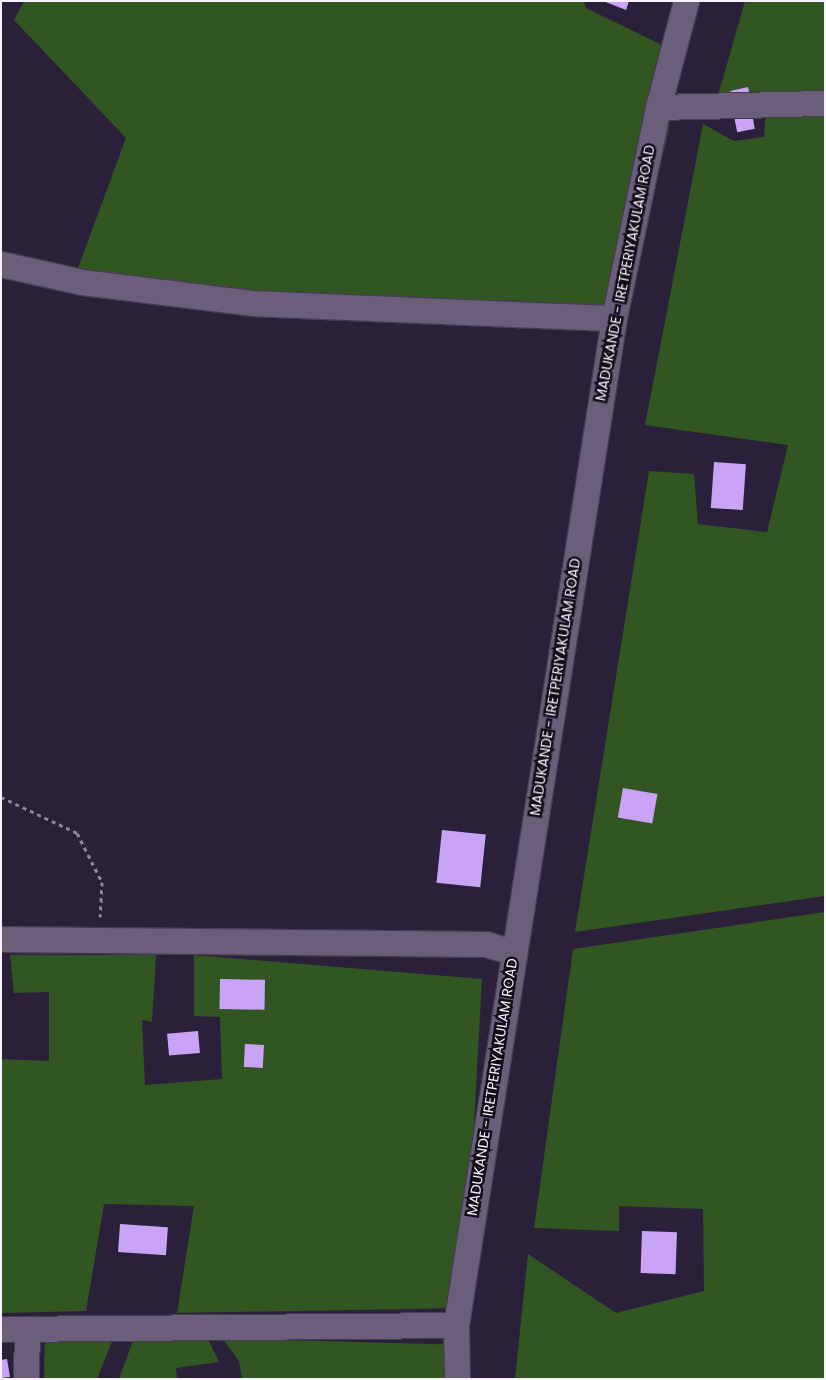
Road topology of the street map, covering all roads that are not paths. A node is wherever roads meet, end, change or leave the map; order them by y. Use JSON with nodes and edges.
{"nodes":[{"id":1,"x":686,"y":1,"type":"edge"},
{"id":2,"x":825,"y":103,"type":"edge"},
{"id":3,"x":658,"y":106,"type":"junction"},
{"id":4,"x":1,"y":264,"type":"edge"},
{"id":5,"x":614,"y":318,"type":"junction"},
{"id":6,"x":1,"y":939,"type":"edge"},
{"id":7,"x":513,"y":952,"type":"junction"},
{"id":8,"x":456,"y":1324,"type":"junction"},
{"id":9,"x":26,"y":1329,"type":"junction"},
{"id":10,"x":1,"y":1330,"type":"edge"},
{"id":11,"x":26,"y":1379,"type":"edge"},
{"id":12,"x":457,"y":1379,"type":"edge"}],
"edges":[{"from":1,"to":3,"type":"street","name":"MADUKANDE - IRETPERIYAKULAM ROAD"},
{"from":2,"to":3,"type":"street"},
{"from":3,"to":5,"type":"street","name":"MADUKANDE - IRETPERIYAKULAM ROAD"},
{"from":4,"to":5,"type":"street"},
{"from":5,"to":7,"type":"street","name":"MADUKANDE - IRETPERIYAKULAM ROAD"},
{"from":6,"to":7,"type":"street"},
{"from":7,"to":8,"type":"street","name":"MADUKANDE - IRETPERIYAKULAM ROAD"},
{"from":8,"to":9,"type":"street"},
{"from":8,"to":12,"type":"street","name":"MADUKANDE - IRETPERIYAKULAM ROAD"},
{"from":9,"to":10,"type":"street"},
{"from":9,"to":11,"type":"street"}]}
